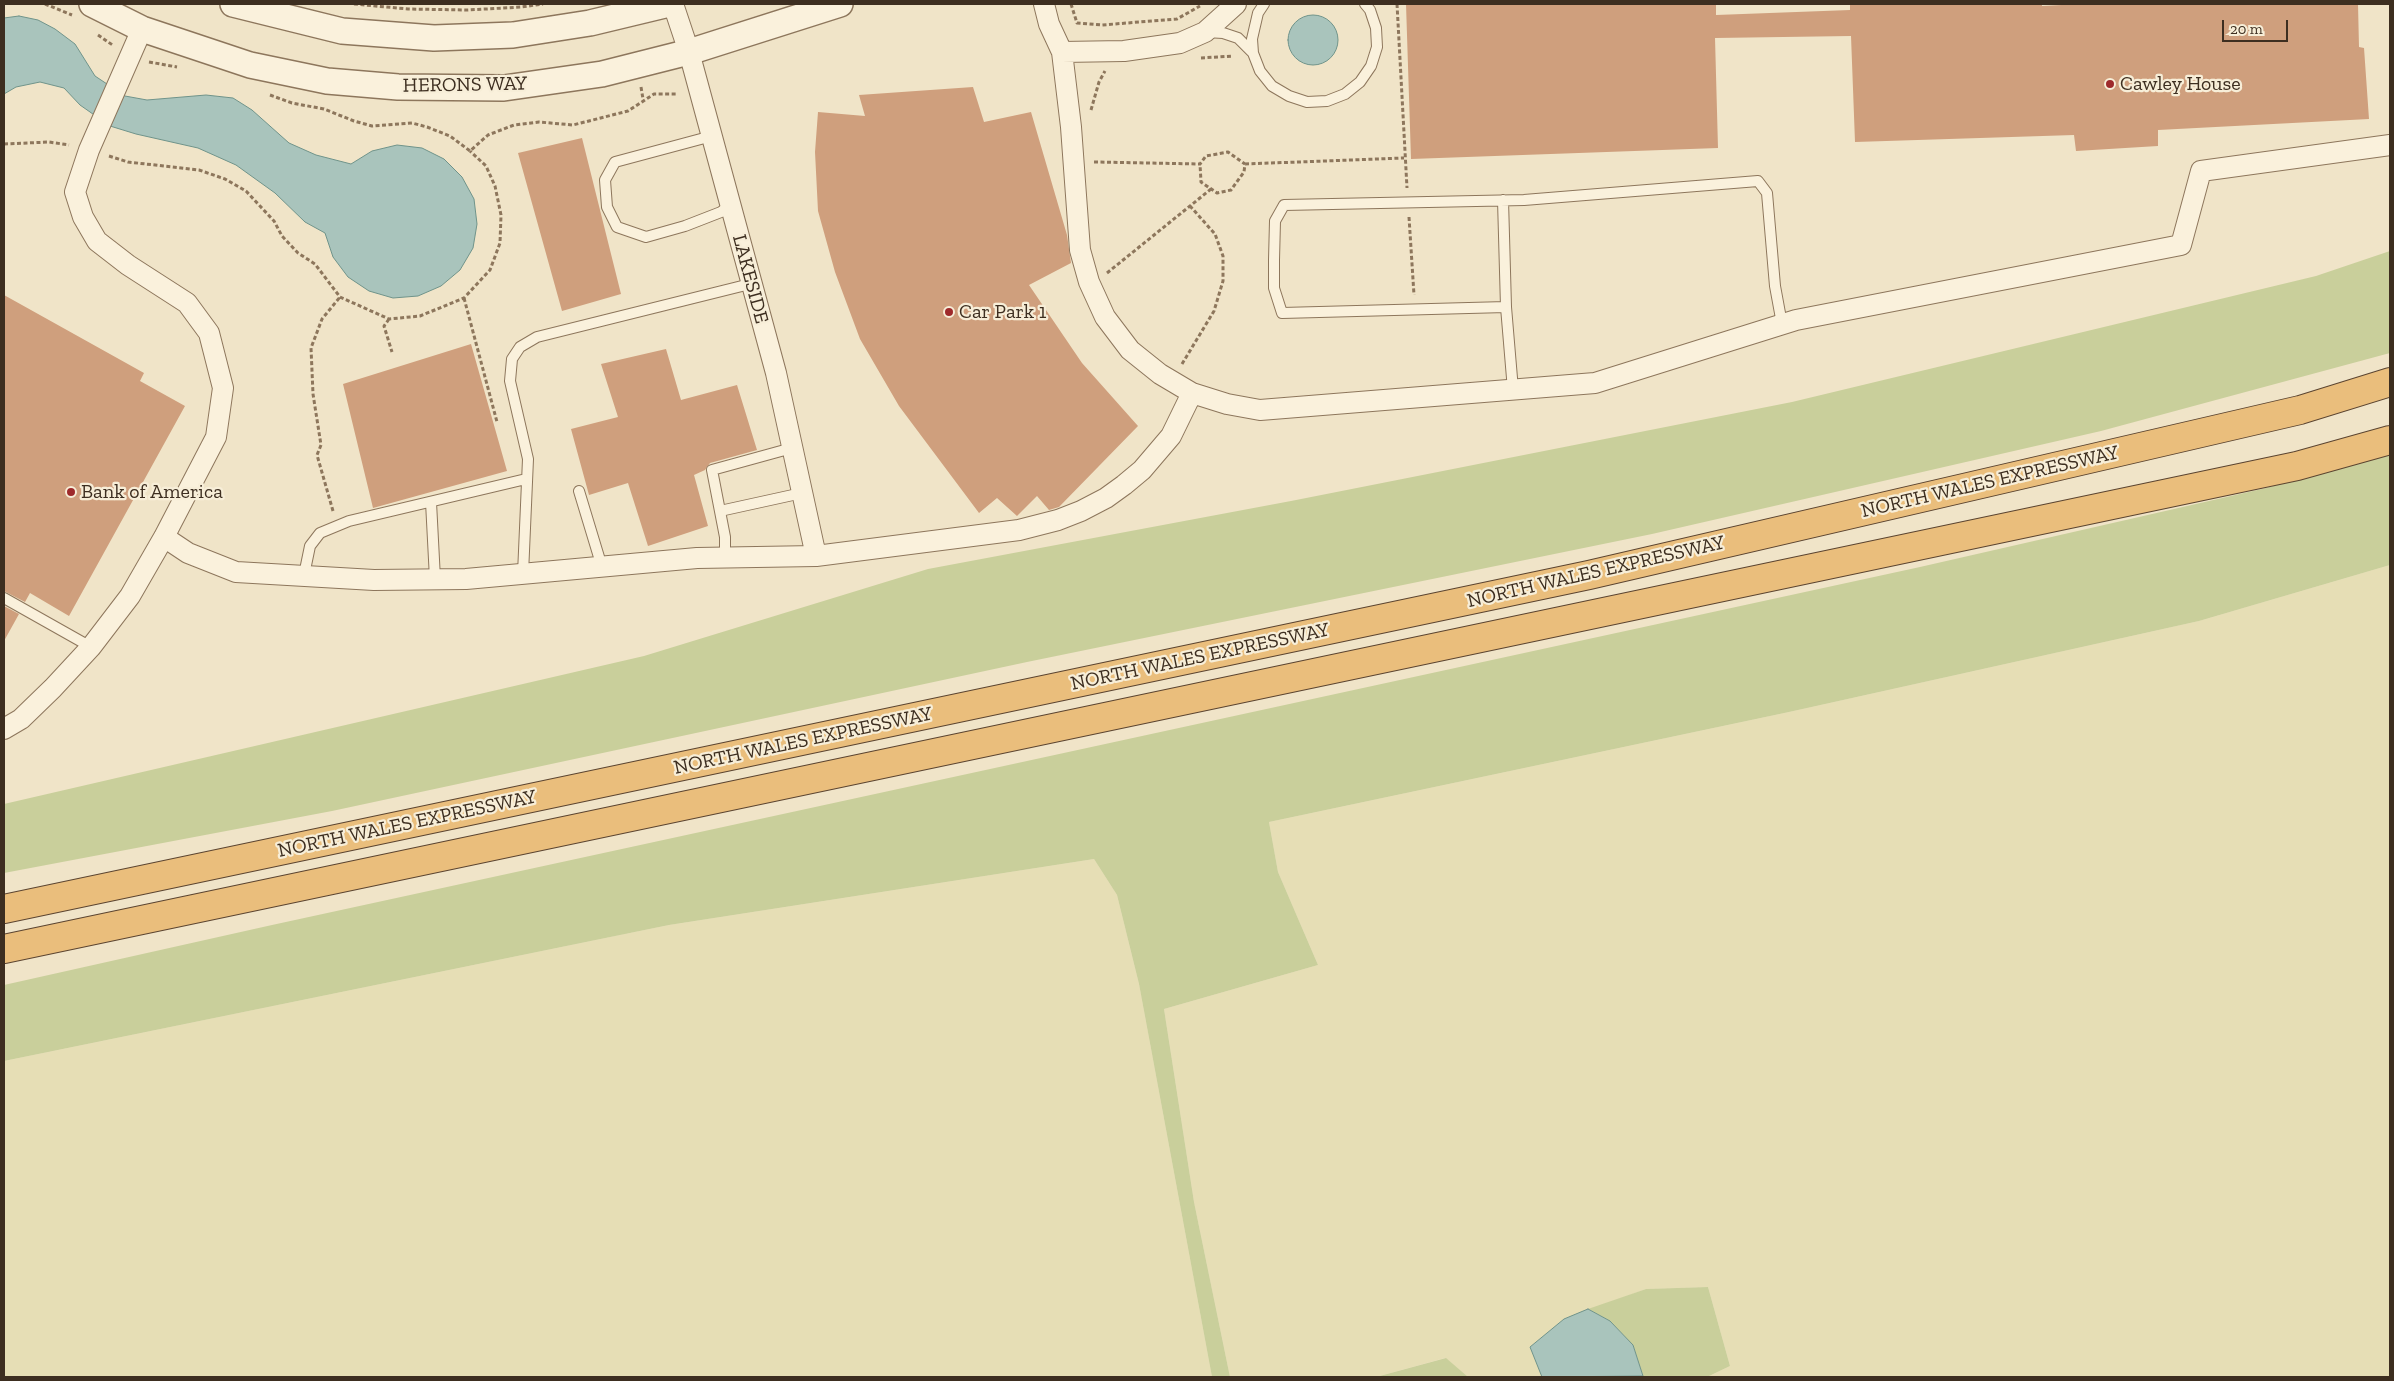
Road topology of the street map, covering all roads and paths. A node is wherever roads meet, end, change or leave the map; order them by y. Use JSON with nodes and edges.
{"nodes":[{"id":1,"x":92,"y":4,"type":"edge"},
{"id":2,"x":233,"y":4,"type":"edge"},
{"id":3,"x":354,"y":4,"type":"edge"},
{"id":4,"x":543,"y":4,"type":"edge"},
{"id":5,"x":669,"y":4,"type":"edge"},
{"id":6,"x":673,"y":4,"type":"edge"},
{"id":7,"x":840,"y":4,"type":"edge"},
{"id":8,"x":1030,"y":4,"type":"edge"},
{"id":9,"x":1044,"y":4,"type":"edge"},
{"id":10,"x":1071,"y":4,"type":"edge"},
{"id":11,"x":1205,"y":4,"type":"edge"},
{"id":12,"x":1236,"y":4,"type":"edge"},
{"id":13,"x":1264,"y":4,"type":"edge"},
{"id":14,"x":1365,"y":4,"type":"edge"},
{"id":15,"x":1398,"y":4,"type":"edge"},
{"id":16,"x":1049,"y":24,"type":"junction"},
{"id":17,"x":142,"y":30,"type":"junction"},
{"id":18,"x":1391,"y":31,"type":"dead end"},
{"id":19,"x":1398,"y":31,"type":"junction"},
{"id":20,"x":1205,"y":32,"type":"junction"},
{"id":21,"x":689,"y":52,"type":"junction"},
{"id":22,"x":1062,"y":52,"type":"junction"},
{"id":23,"x":1253,"y":53,"type":"junction"},
{"id":24,"x":1240,"y":56,"type":"dead end"},
{"id":25,"x":1194,"y":58,"type":"dead end"},
{"id":26,"x":1108,"y":64,"type":"dead end"},
{"id":27,"x":1089,"y":116,"type":"dead end"},
{"id":28,"x":712,"y":136,"type":"junction"},
{"id":29,"x":4,"y":144,"type":"edge"},
{"id":30,"x":2390,"y":145,"type":"edge"},
{"id":31,"x":90,"y":149,"type":"junction"},
{"id":32,"x":470,"y":151,"type":"dead end"},
{"id":33,"x":1092,"y":153,"type":"dead end"},
{"id":34,"x":1404,"y":158,"type":"junction"},
{"id":35,"x":1200,"y":164,"type":"junction"},
{"id":36,"x":1245,"y":164,"type":"junction"},
{"id":37,"x":1211,"y":189,"type":"junction"},
{"id":38,"x":1503,"y":200,"type":"junction"},
{"id":39,"x":1408,"y":202,"type":"junction"},
{"id":40,"x":730,"y":205,"type":"junction"},
{"id":41,"x":1190,"y":206,"type":"junction"},
{"id":42,"x":1102,"y":277,"type":"dead end"},
{"id":43,"x":751,"y":281,"type":"junction"},
{"id":44,"x":340,"y":297,"type":"junction"},
{"id":45,"x":464,"y":298,"type":"junction"},
{"id":46,"x":1506,"y":308,"type":"junction"},
{"id":47,"x":1414,"y":310,"type":"junction"},
{"id":48,"x":389,"y":319,"type":"junction"},
{"id":49,"x":1782,"y":324,"type":"junction"},
{"id":50,"x":392,"y":352,"type":"dead end"},
{"id":51,"x":1173,"y":382,"type":"junction"},
{"id":52,"x":2390,"y":382,"type":"edge"},
{"id":53,"x":1513,"y":390,"type":"junction"},
{"id":54,"x":1192,"y":393,"type":"junction"},
{"id":55,"x":496,"y":422,"type":"dead end"},
{"id":56,"x":2390,"y":440,"type":"edge"},
{"id":57,"x":792,"y":448,"type":"junction"},
{"id":58,"x":526,"y":479,"type":"junction"},
{"id":59,"x":579,"y":491,"type":"dead end"},
{"id":60,"x":802,"y":493,"type":"junction"},
{"id":61,"x":431,"y":502,"type":"junction"},
{"id":62,"x":720,"y":511,"type":"junction"},
{"id":63,"x":338,"y":526,"type":"junction"},
{"id":64,"x":164,"y":537,"type":"junction"},
{"id":65,"x":816,"y":556,"type":"junction"},
{"id":66,"x":725,"y":558,"type":"junction"},
{"id":67,"x":602,"y":567,"type":"junction"},
{"id":68,"x":523,"y":574,"type":"junction"},
{"id":69,"x":304,"y":575,"type":"junction"},
{"id":70,"x":436,"y":579,"type":"junction"},
{"id":71,"x":4,"y":598,"type":"edge"},
{"id":72,"x":91,"y":648,"type":"junction"},
{"id":73,"x":4,"y":729,"type":"edge"},
{"id":74,"x":394,"y":866,"type":"junction"},
{"id":75,"x":4,"y":908,"type":"edge"},
{"id":76,"x":4,"y":949,"type":"edge"},
{"id":77,"x":4,"y":962,"type":"edge"}],
"edges":[{"from":1,"to":17,"type":"street","name":"HERONS WAY"},
{"from":2,"to":5,"type":"street"},
{"from":3,"to":4,"type":"path"},
{"from":6,"to":21,"type":"street","name":"LAKESIDE"},
{"from":7,"to":21,"type":"street","name":"HERONS WAY"},
{"from":8,"to":16,"type":"street"},
{"from":9,"to":16,"type":"street"},
{"from":10,"to":11,"type":"path"},
{"from":12,"to":20,"type":"street"},
{"from":13,"to":23,"type":"lane"},
{"from":14,"to":23,"type":"lane"},
{"from":15,"to":19,"type":"path"},
{"from":16,"to":22,"type":"street"},
{"from":17,"to":21,"type":"street","name":"HERONS WAY"},
{"from":17,"to":31,"type":"street"},
{"from":18,"to":19,"type":"path"},
{"from":19,"to":34,"type":"path"},
{"from":20,"to":22,"type":"street"},
{"from":20,"to":23,"type":"lane"},
{"from":21,"to":28,"type":"street","name":"LAKESIDE"},
{"from":22,"to":51,"type":"street"},
{"from":24,"to":25,"type":"path"},
{"from":26,"to":27,"type":"path"},
{"from":28,"to":40,"type":"street","name":"LAKESIDE"},
{"from":28,"to":40,"type":"lane"},
{"from":29,"to":31,"type":"path"},
{"from":30,"to":49,"type":"street"},
{"from":31,"to":44,"type":"path"},
{"from":31,"to":64,"type":"street"},
{"from":32,"to":45,"type":"path"},
{"from":33,"to":35,"type":"path"},
{"from":34,"to":36,"type":"path"},
{"from":34,"to":39,"type":"path"},
{"from":35,"to":36,"type":"path"},
{"from":35,"to":37,"type":"path"},
{"from":36,"to":37,"type":"path"},
{"from":37,"to":41,"type":"path"},
{"from":38,"to":39,"type":"lane"},
{"from":38,"to":46,"type":"lane"},
{"from":38,"to":49,"type":"lane"},
{"from":39,"to":47,"type":"path"},
{"from":39,"to":47,"type":"lane"},
{"from":40,"to":43,"type":"street","name":"LAKESIDE"},
{"from":41,"to":42,"type":"path"},
{"from":41,"to":51,"type":"path"},
{"from":43,"to":57,"type":"street","name":"LAKESIDE"},
{"from":43,"to":58,"type":"lane"},
{"from":44,"to":48,"type":"path"},
{"from":44,"to":63,"type":"path"},
{"from":45,"to":48,"type":"path"},
{"from":45,"to":55,"type":"path"},
{"from":46,"to":47,"type":"lane"},
{"from":46,"to":53,"type":"lane"},
{"from":48,"to":50,"type":"path"},
{"from":49,"to":53,"type":"street"},
{"from":51,"to":54,"type":"street"},
{"from":52,"to":75,"type":"highway","name":"NORTH WALES EXPRESSWAY"},
{"from":53,"to":54,"type":"street"},
{"from":54,"to":65,"type":"street"},
{"from":56,"to":74,"type":"highway","name":"NORTH WALES EXPRESSWAY"},
{"from":57,"to":60,"type":"street","name":"LAKESIDE"},
{"from":57,"to":62,"type":"lane"},
{"from":58,"to":61,"type":"lane"},
{"from":58,"to":68,"type":"lane"},
{"from":59,"to":67,"type":"lane"},
{"from":60,"to":62,"type":"lane"},
{"from":60,"to":65,"type":"street","name":"LAKESIDE"},
{"from":61,"to":63,"type":"lane"},
{"from":61,"to":70,"type":"lane"},
{"from":62,"to":66,"type":"lane"},
{"from":63,"to":69,"type":"lane"},
{"from":64,"to":69,"type":"street"},
{"from":64,"to":72,"type":"street"},
{"from":65,"to":66,"type":"street"},
{"from":66,"to":67,"type":"street"},
{"from":67,"to":68,"type":"street"},
{"from":68,"to":70,"type":"street"},
{"from":69,"to":70,"type":"street"},
{"from":71,"to":72,"type":"lane"},
{"from":72,"to":73,"type":"street"},
{"from":74,"to":76,"type":"highway","name":"NORTH WALES EXPRESSWAY"},
{"from":74,"to":77,"type":"highway"}]}
